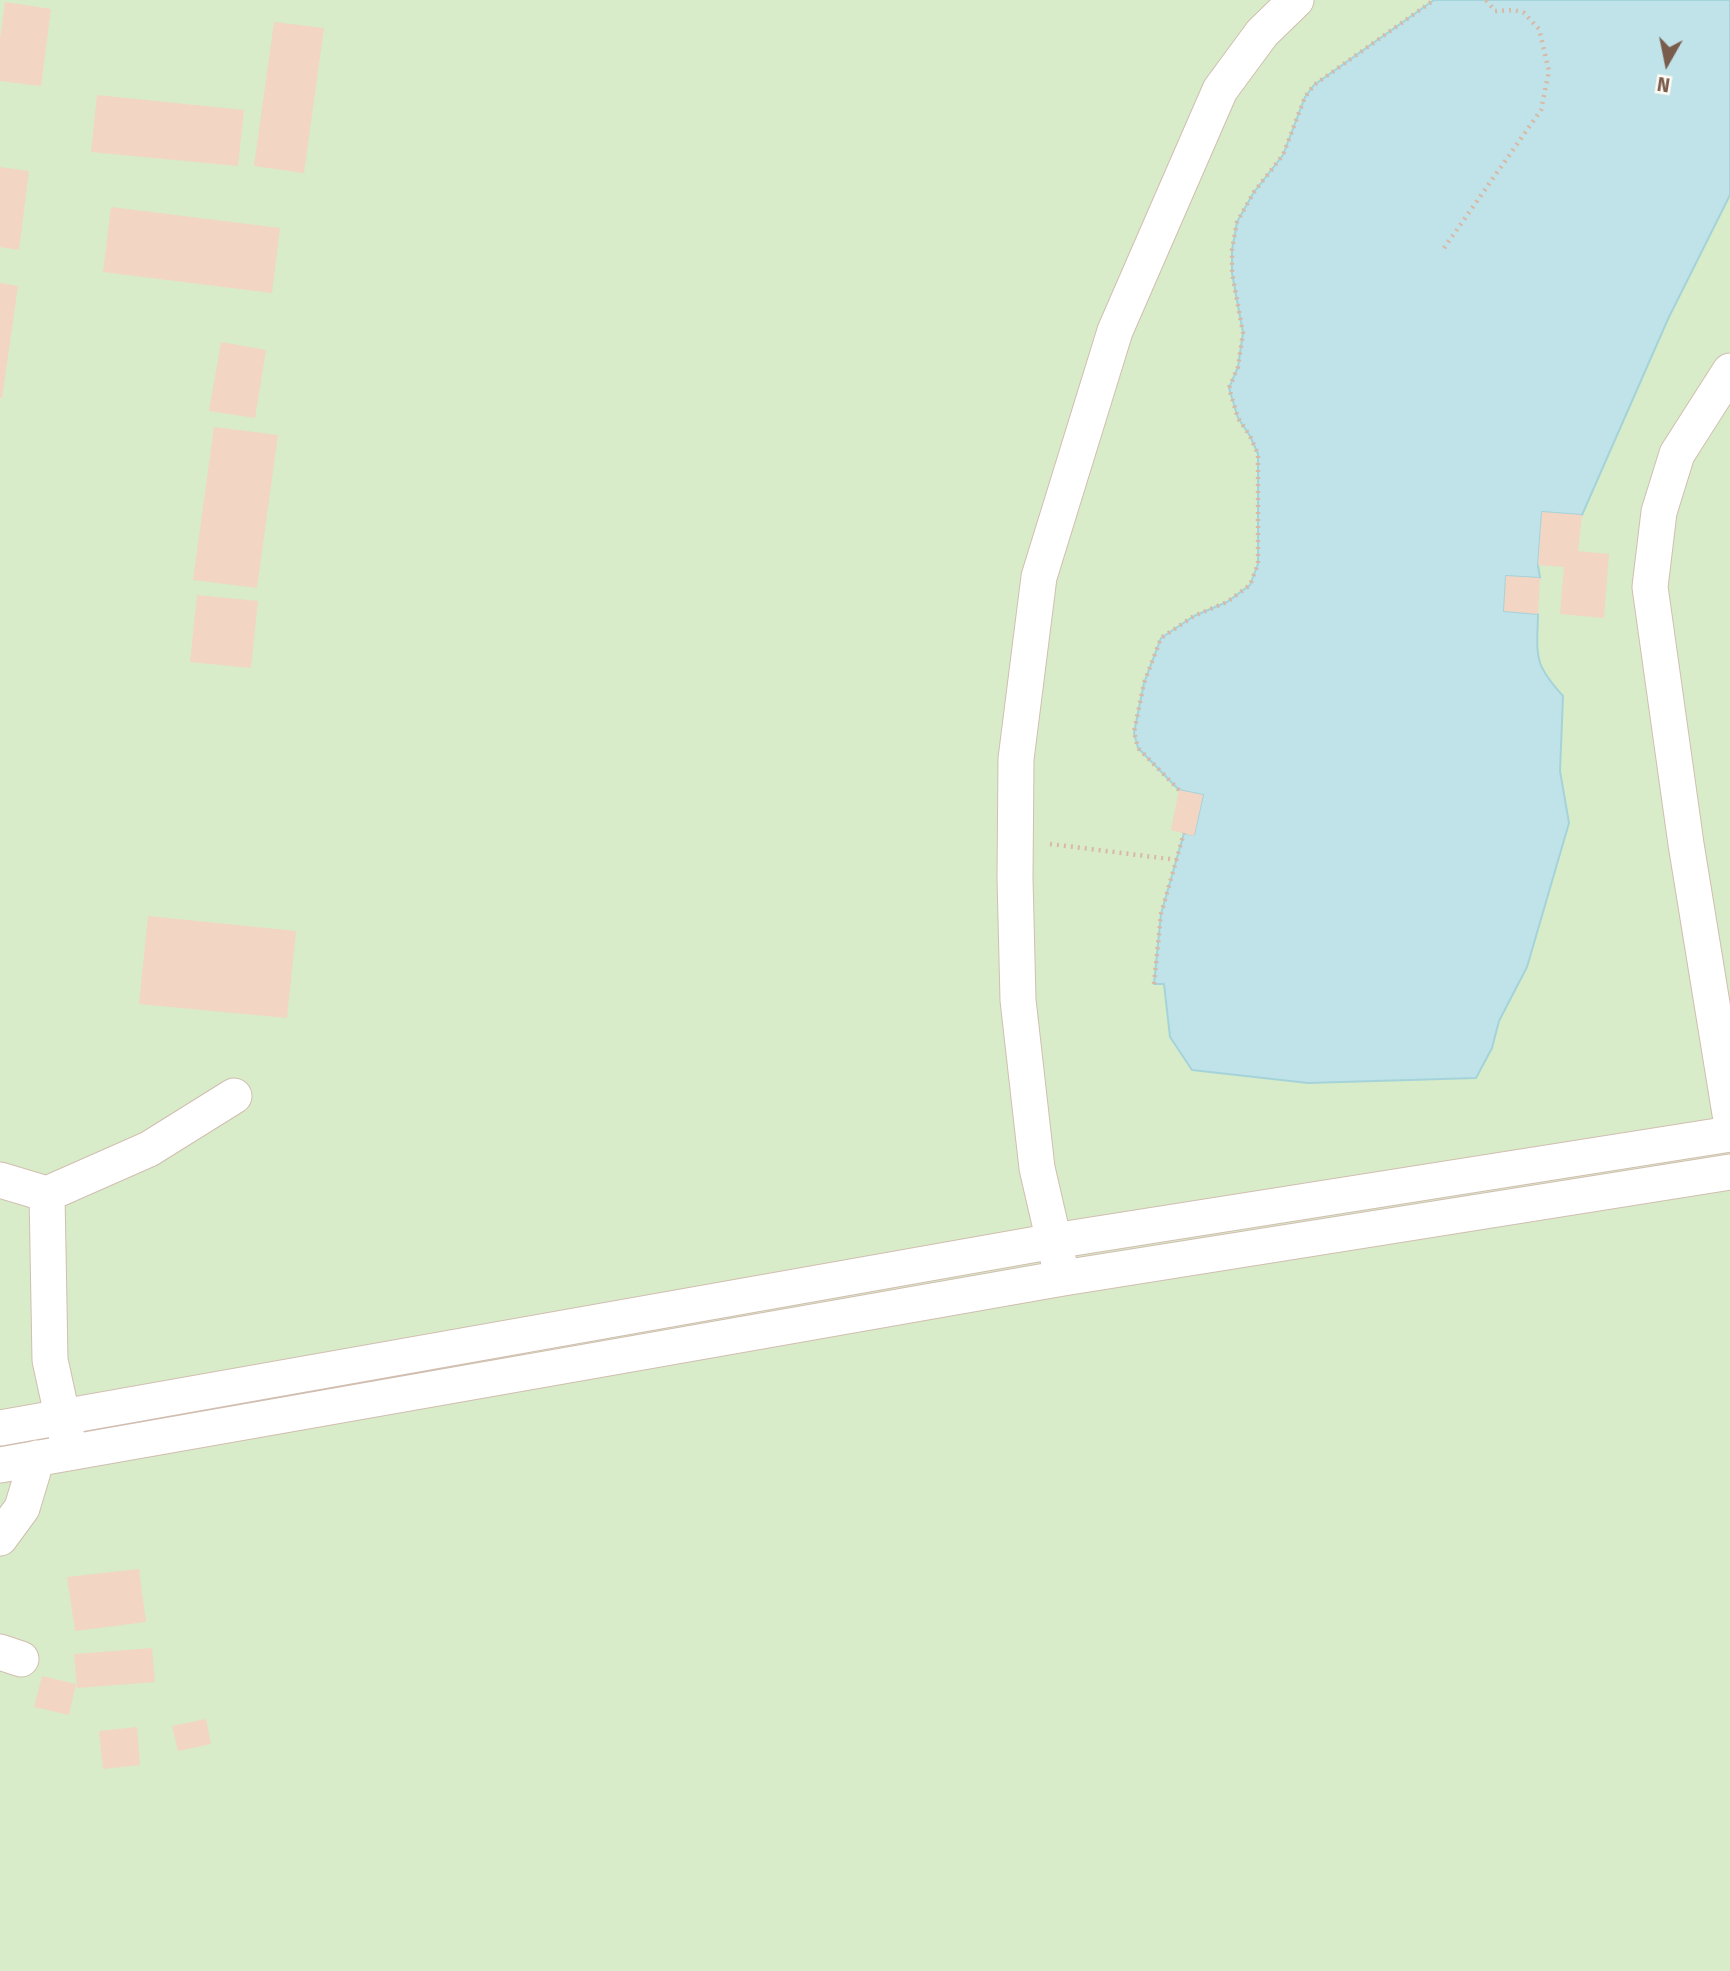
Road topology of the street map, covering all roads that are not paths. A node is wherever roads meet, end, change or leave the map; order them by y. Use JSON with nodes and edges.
{"nodes":[{"id":1,"x":1296,"y":0,"type":"edge"},
{"id":2,"x":1730,"y":371,"type":"edge"},
{"id":3,"x":234,"y":1096,"type":"dead end"},
{"id":4,"x":1730,"y":1114,"type":"edge"},
{"id":5,"x":1730,"y":1134,"type":"edge"},
{"id":6,"x":1730,"y":1172,"type":"edge"},
{"id":7,"x":0,"y":1180,"type":"edge"},
{"id":8,"x":47,"y":1194,"type":"junction"},
{"id":9,"x":1054,"y":1241,"type":"junction"},
{"id":10,"x":1063,"y":1278,"type":"junction"},
{"id":11,"x":62,"y":1416,"type":"junction"},
{"id":12,"x":0,"y":1428,"type":"edge"},
{"id":13,"x":71,"y":1452,"type":"junction"},
{"id":14,"x":37,"y":1458,"type":"junction"},
{"id":15,"x":0,"y":1465,"type":"edge"},
{"id":16,"x":0,"y":1538,"type":"edge"}],
"edges":[{"from":1,"to":9,"type":"street"},
{"from":2,"to":4,"type":"street"},
{"from":3,"to":8,"type":"street"},
{"from":5,"to":9,"type":"street"},
{"from":6,"to":10,"type":"street"},
{"from":7,"to":8,"type":"street"},
{"from":8,"to":11,"type":"street"},
{"from":9,"to":10,"type":"street"},
{"from":9,"to":11,"type":"street"},
{"from":10,"to":13,"type":"street"},
{"from":11,"to":12,"type":"street"},
{"from":11,"to":13,"type":"street"},
{"from":13,"to":14,"type":"street"},
{"from":14,"to":15,"type":"street"},
{"from":14,"to":16,"type":"street"}]}
